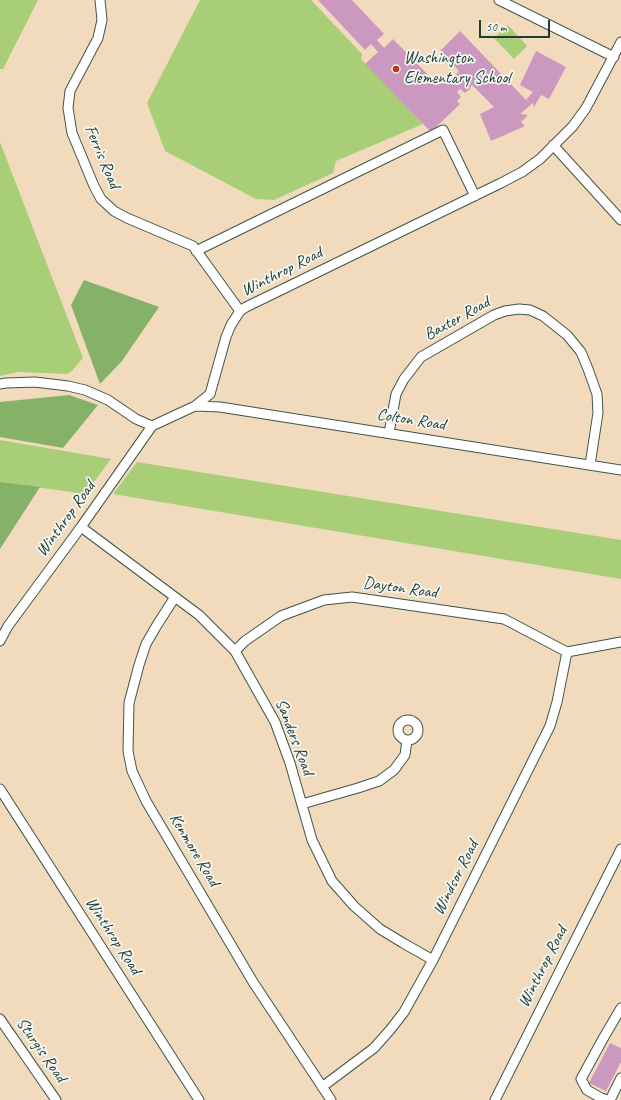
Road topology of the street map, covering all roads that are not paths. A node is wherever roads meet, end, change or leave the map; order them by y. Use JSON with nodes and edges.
{"nodes":[{"id":1,"x":100,"y":0,"type":"edge"},
{"id":2,"x":499,"y":0,"type":"edge"},
{"id":3,"x":621,"y":42,"type":"edge"},
{"id":4,"x":614,"y":57,"type":"junction"},
{"id":5,"x":553,"y":145,"type":"junction"},
{"id":6,"x":475,"y":196,"type":"junction"},
{"id":7,"x":621,"y":220,"type":"edge"},
{"id":8,"x":196,"y":251,"type":"junction"},
{"id":9,"x":240,"y":311,"type":"junction"},
{"id":10,"x":0,"y":384,"type":"edge"},
{"id":11,"x":195,"y":406,"type":"junction"},
{"id":12,"x":152,"y":426,"type":"junction"},
{"id":13,"x":389,"y":433,"type":"junction"},
{"id":14,"x":590,"y":465,"type":"junction"},
{"id":15,"x":621,"y":470,"type":"edge"},
{"id":16,"x":81,"y":527,"type":"junction"},
{"id":17,"x":175,"y":597,"type":"junction"},
{"id":18,"x":0,"y":641,"type":"edge"},
{"id":19,"x":621,"y":642,"type":"edge"},
{"id":20,"x":235,"y":651,"type":"junction"},
{"id":21,"x":567,"y":652,"type":"junction"},
{"id":22,"x":407,"y":740,"type":"dead end"},
{"id":23,"x":0,"y":789,"type":"edge"},
{"id":24,"x":302,"y":804,"type":"junction"},
{"id":25,"x":621,"y":848,"type":"edge"},
{"id":26,"x":433,"y":960,"type":"junction"},
{"id":27,"x":621,"y":1008,"type":"edge"},
{"id":28,"x":0,"y":1019,"type":"edge"},
{"id":29,"x":621,"y":1078,"type":"edge"},
{"id":30,"x":322,"y":1087,"type":"junction"},
{"id":31,"x":56,"y":1100,"type":"edge"},
{"id":32,"x":200,"y":1100,"type":"edge"},
{"id":33,"x":331,"y":1100,"type":"edge"},
{"id":34,"x":494,"y":1100,"type":"edge"},
{"id":35,"x":609,"y":1100,"type":"edge"}],
"edges":[{"from":1,"to":8,"type":"street","name":"Ferris Road"},
{"from":2,"to":4,"type":"street"},
{"from":3,"to":4,"type":"street","name":"Winthrop Road"},
{"from":4,"to":5,"type":"street","name":"Winthrop Road"},
{"from":5,"to":6,"type":"street","name":"Winthrop Road"},
{"from":5,"to":7,"type":"street"},
{"from":6,"to":8,"type":"street"},
{"from":6,"to":9,"type":"street","name":"Winthrop Road"},
{"from":8,"to":9,"type":"street","name":"Ferris Road"},
{"from":9,"to":11,"type":"street","name":"Winthrop Road"},
{"from":10,"to":12,"type":"street"},
{"from":11,"to":12,"type":"street","name":"Winthrop Road"},
{"from":11,"to":13,"type":"street","name":"Colton Road"},
{"from":12,"to":16,"type":"street","name":"Winthrop Road"},
{"from":13,"to":14,"type":"street","name":"Colton Road"},
{"from":13,"to":14,"type":"street","name":"Baxter Road"},
{"from":14,"to":15,"type":"street","name":"Colton Road"},
{"from":16,"to":17,"type":"street","name":"Sanders Road"},
{"from":16,"to":18,"type":"street","name":"Winthrop Road"},
{"from":17,"to":20,"type":"street","name":"Sanders Road"},
{"from":17,"to":30,"type":"street","name":"Kenmore Road"},
{"from":19,"to":21,"type":"street"},
{"from":20,"to":21,"type":"street","name":"Dayton Road"},
{"from":20,"to":24,"type":"street","name":"Sanders Road"},
{"from":21,"to":26,"type":"street","name":"Windsor Road"},
{"from":22,"to":24,"type":"street"},
{"from":23,"to":32,"type":"street","name":"Winthrop Road"},
{"from":24,"to":26,"type":"street","name":"Sanders Road"},
{"from":25,"to":34,"type":"street","name":"Winthrop Road"},
{"from":26,"to":30,"type":"street","name":"Windsor Road"},
{"from":27,"to":35,"type":"street"},
{"from":28,"to":31,"type":"street","name":"Sturgis Road"},
{"from":29,"to":35,"type":"street"},
{"from":30,"to":33,"type":"street","name":"Kenmore Road"}]}
